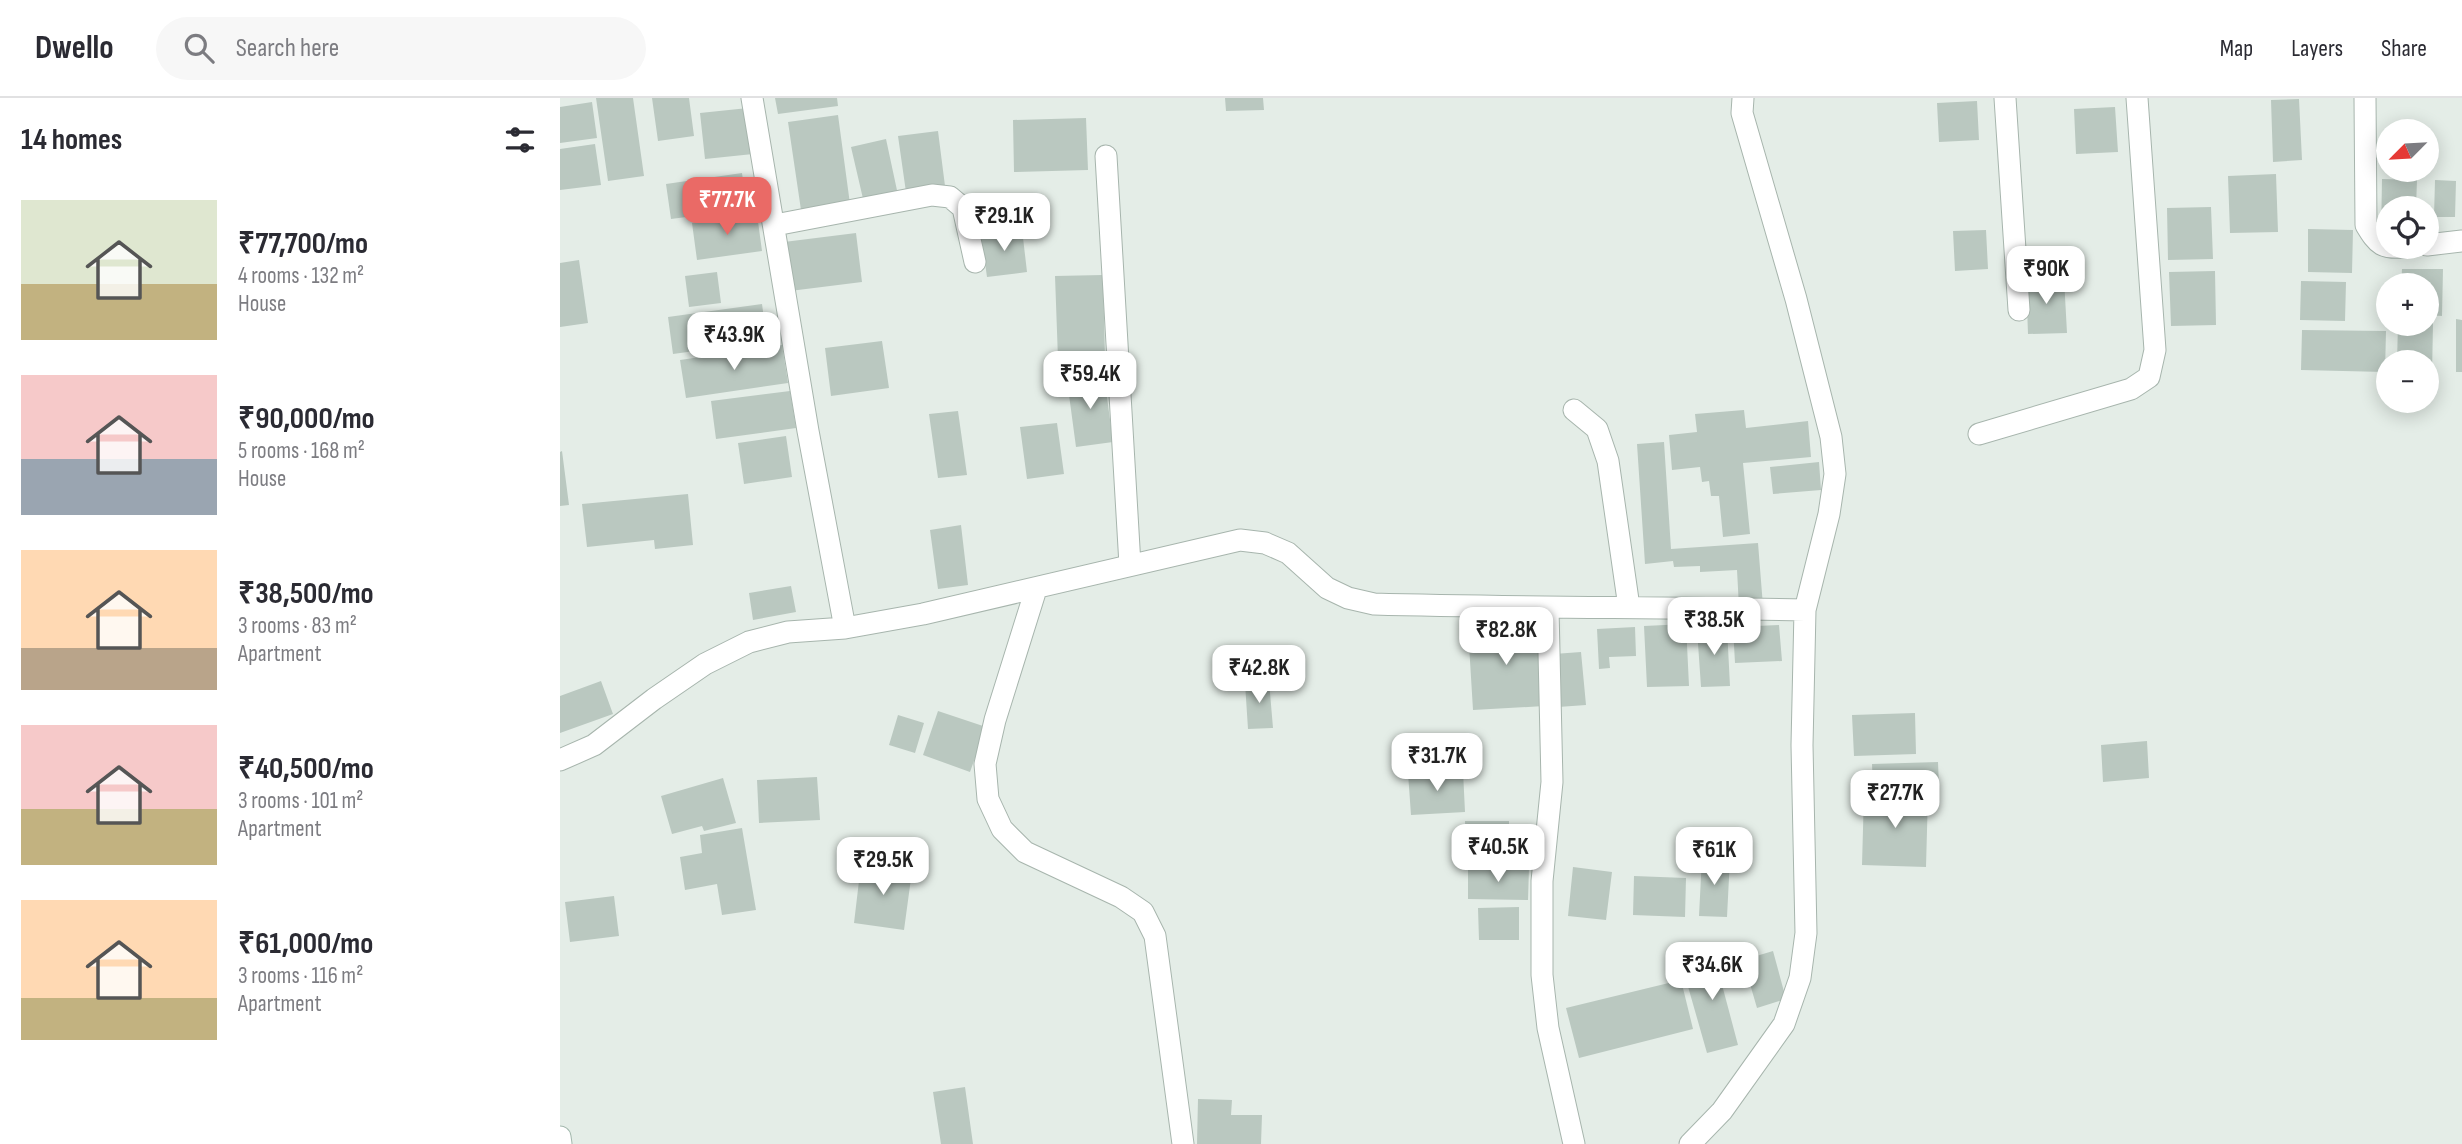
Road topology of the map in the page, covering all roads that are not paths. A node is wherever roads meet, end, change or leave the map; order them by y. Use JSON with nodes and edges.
{"nodes":[{"id":1,"x":752,"y":98,"type":"edge"},
{"id":2,"x":1743,"y":98,"type":"edge"},
{"id":3,"x":2005,"y":98,"type":"edge"},
{"id":4,"x":2137,"y":98,"type":"edge"},
{"id":5,"x":2365,"y":98,"type":"edge"},
{"id":6,"x":1106,"y":156,"type":"dead end"},
{"id":7,"x":775,"y":225,"type":"junction"},
{"id":8,"x":2376,"y":241,"type":"edge"},
{"id":9,"x":2462,"y":241,"type":"edge"},
{"id":10,"x":2439,"y":243,"type":"edge"},
{"id":11,"x":975,"y":262,"type":"dead end"},
{"id":12,"x":2019,"y":310,"type":"dead end"},
{"id":13,"x":1574,"y":410,"type":"dead end"},
{"id":14,"x":1979,"y":434,"type":"dead end"},
{"id":15,"x":1130,"y":565,"type":"junction"},
{"id":16,"x":1036,"y":589,"type":"junction"},
{"id":17,"x":1629,"y":607,"type":"junction"},
{"id":18,"x":1548,"y":609,"type":"junction"},
{"id":19,"x":1805,"y":610,"type":"junction"},
{"id":20,"x":845,"y":628,"type":"junction"},
{"id":21,"x":560,"y":760,"type":"edge"},
{"id":22,"x":560,"y":1137,"type":"edge"},
{"id":23,"x":561,"y":1144,"type":"edge"},
{"id":24,"x":1183,"y":1144,"type":"edge"},
{"id":25,"x":1574,"y":1144,"type":"edge"},
{"id":26,"x":1690,"y":1144,"type":"edge"}],
"edges":[{"from":1,"to":7,"type":"street"},
{"from":2,"to":19,"type":"street"},
{"from":3,"to":12,"type":"street"},
{"from":4,"to":14,"type":"street"},
{"from":5,"to":8,"type":"street"},
{"from":6,"to":15,"type":"street"},
{"from":7,"to":11,"type":"street"},
{"from":7,"to":20,"type":"street"},
{"from":9,"to":10,"type":"street"},
{"from":13,"to":17,"type":"street"},
{"from":15,"to":16,"type":"street"},
{"from":15,"to":18,"type":"street"},
{"from":16,"to":20,"type":"street"},
{"from":16,"to":24,"type":"street"},
{"from":17,"to":18,"type":"street"},
{"from":17,"to":19,"type":"street"},
{"from":18,"to":25,"type":"street"},
{"from":19,"to":26,"type":"street"},
{"from":20,"to":21,"type":"street"},
{"from":22,"to":23,"type":"street"}]}
